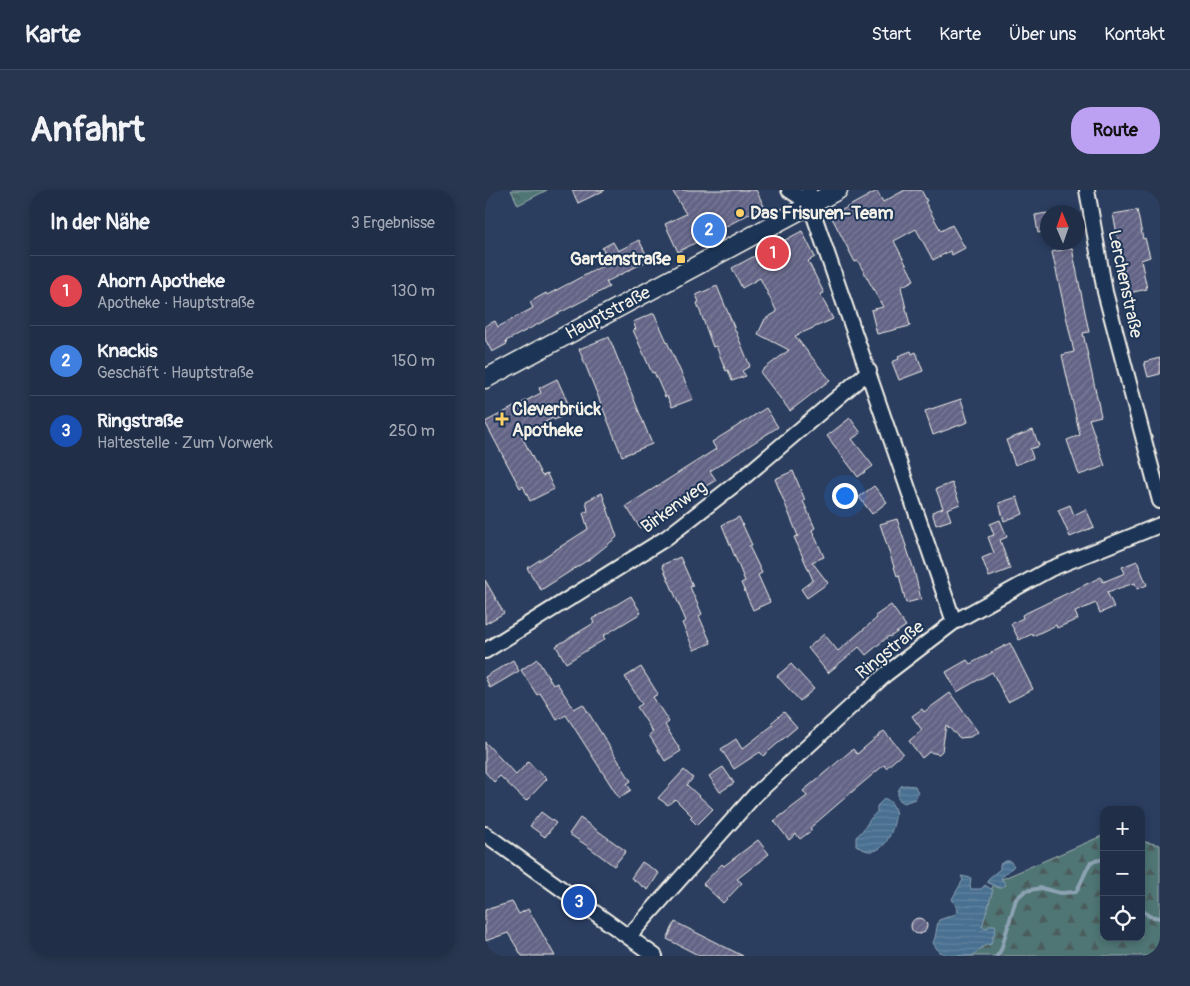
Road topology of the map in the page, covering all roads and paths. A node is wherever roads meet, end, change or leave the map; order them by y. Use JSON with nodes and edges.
{"nodes":[{"id":1,"x":789,"y":190,"type":"edge"},
{"id":2,"x":838,"y":190,"type":"edge"},
{"id":3,"x":1087,"y":190,"type":"edge"},
{"id":4,"x":810,"y":197,"type":"edge"},
{"id":5,"x":869,"y":371,"type":"junction"},
{"id":6,"x":485,"y":379,"type":"edge"},
{"id":7,"x":1160,"y":501,"type":"edge"},
{"id":8,"x":1160,"y":525,"type":"edge"},
{"id":9,"x":954,"y":622,"type":"junction"},
{"id":10,"x":485,"y":651,"type":"edge"},
{"id":11,"x":485,"y":834,"type":"edge"},
{"id":12,"x":629,"y":936,"type":"junction"},
{"id":13,"x":655,"y":956,"type":"edge"}],
"edges":[{"from":1,"to":4,"type":"street"},
{"from":2,"to":4,"type":"main road","name":"Hauptstraße"},
{"from":3,"to":7,"type":"street","name":"Lerchenstraße"},
{"from":4,"to":5,"type":"street"},
{"from":4,"to":6,"type":"main road","name":"Hauptstraße"},
{"from":5,"to":9,"type":"street"},
{"from":5,"to":10,"type":"street","name":"Birkenweg"},
{"from":8,"to":9,"type":"street","name":"Ringstraße"},
{"from":9,"to":12,"type":"street","name":"Ringstraße"},
{"from":11,"to":12,"type":"street"},
{"from":12,"to":13,"type":"street"}]}
